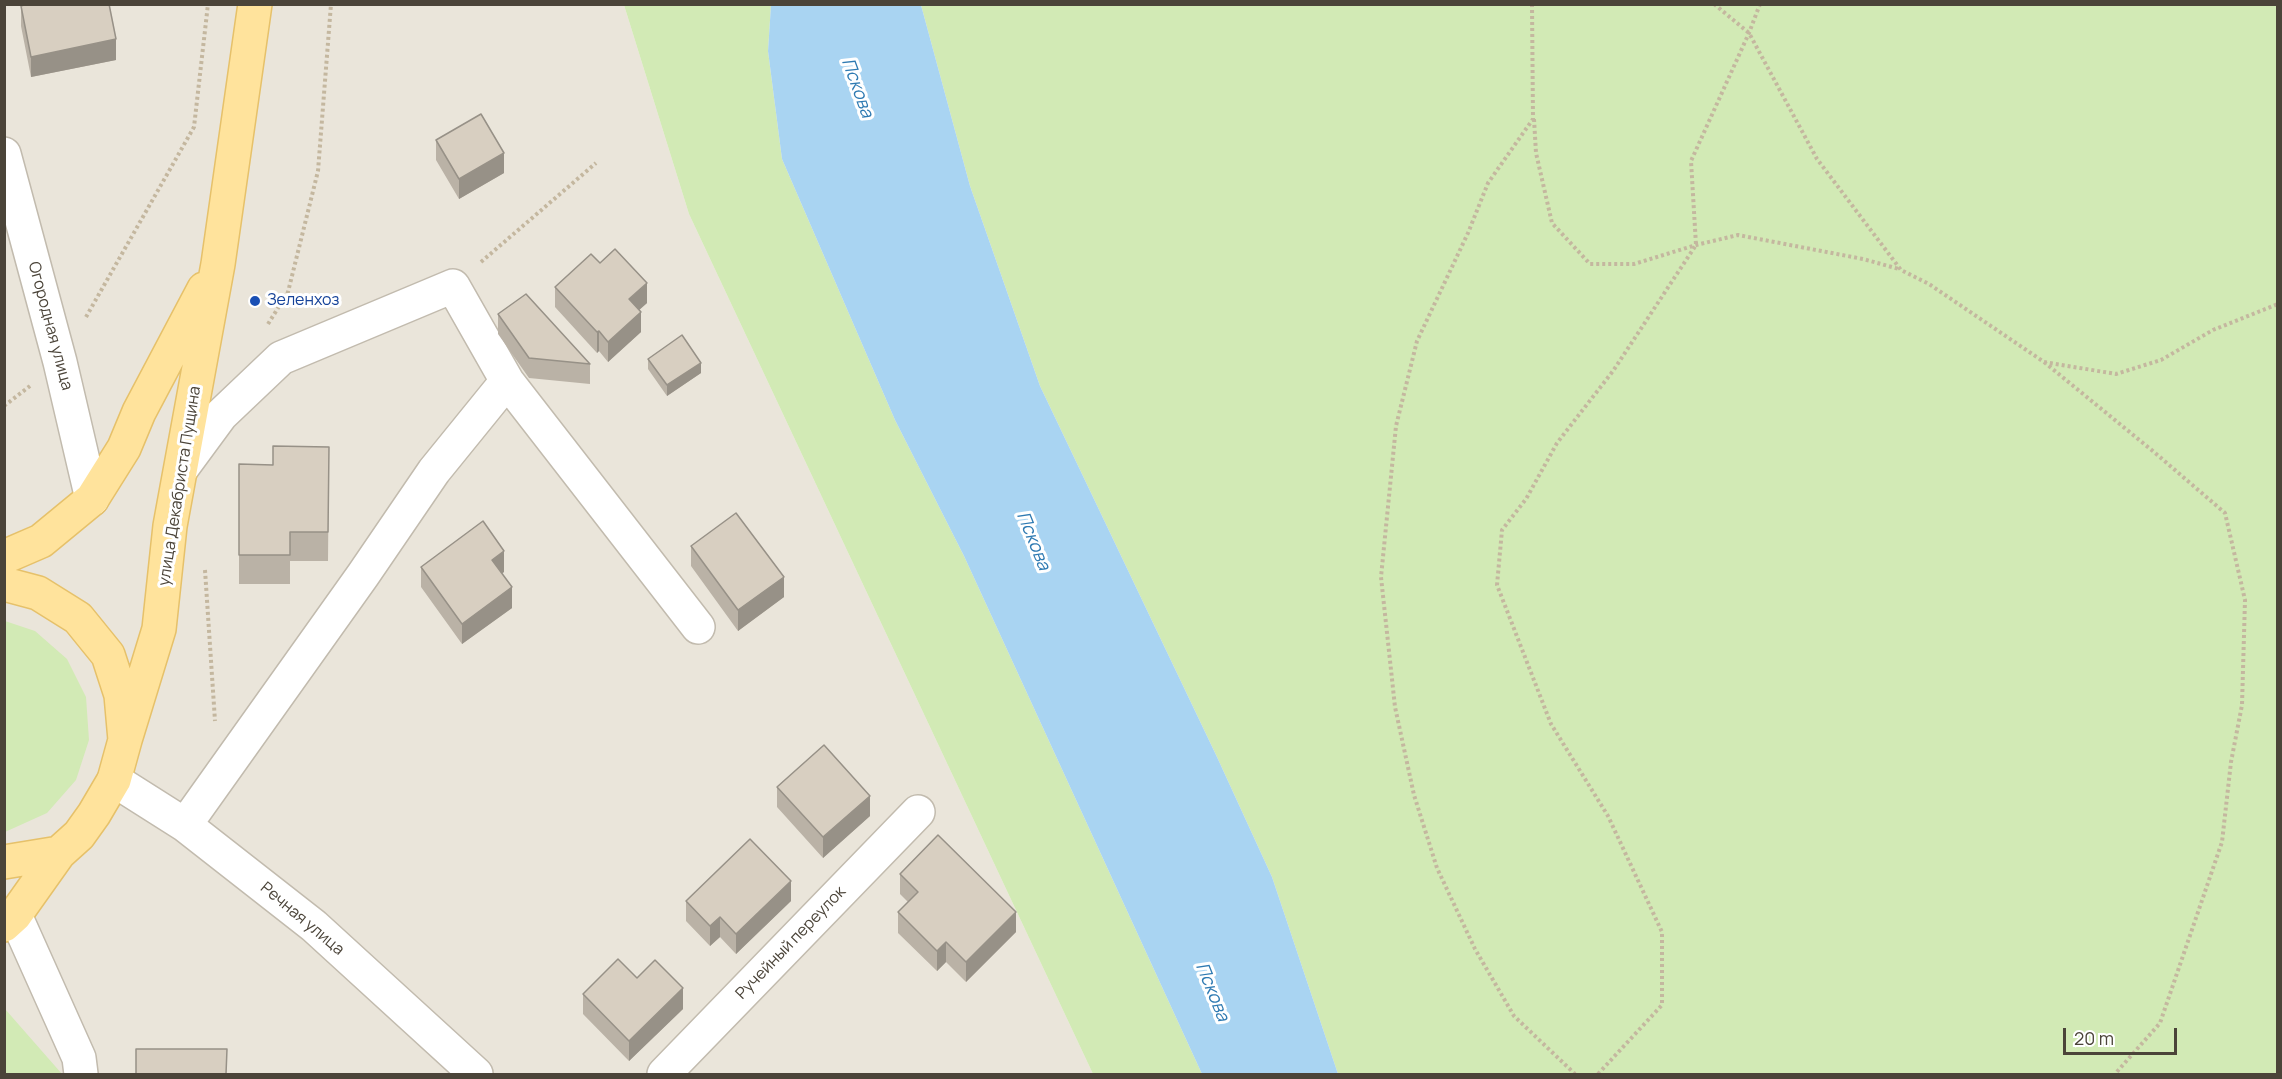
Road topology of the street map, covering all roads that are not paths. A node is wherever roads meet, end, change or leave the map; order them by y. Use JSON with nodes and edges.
{"nodes":[{"id":1,"x":255,"y":4,"type":"edge"},
{"id":2,"x":4,"y":154,"type":"edge"},
{"id":3,"x":218,"y":264,"type":"junction"},
{"id":4,"x":507,"y":381,"type":"junction"},
{"id":5,"x":182,"y":468,"type":"junction"},
{"id":6,"x":92,"y":499,"type":"junction"},
{"id":7,"x":4,"y":557,"type":"edge"},
{"id":8,"x":4,"y":585,"type":"edge"},
{"id":9,"x":698,"y":627,"type":"dead end"},
{"id":10,"x":125,"y":740,"type":"junction"},
{"id":11,"x":114,"y":780,"type":"junction"},
{"id":12,"x":918,"y":812,"type":"dead end"},
{"id":13,"x":185,"y":825,"type":"junction"},
{"id":14,"x":59,"y":853,"type":"junction"},
{"id":15,"x":4,"y":862,"type":"edge"},
{"id":16,"x":10,"y":920,"type":"edge"},
{"id":17,"x":81,"y":1074,"type":"edge"},
{"id":18,"x":476,"y":1074,"type":"edge"},
{"id":19,"x":664,"y":1074,"type":"edge"}],
"edges":[{"from":1,"to":3,"type":"main road","name":"улица Декабриста Пущина"},
{"from":2,"to":6,"type":"street","name":"Огородная улица"},
{"from":3,"to":5,"type":"main road","name":"улица Декабриста Пущина"},
{"from":3,"to":6,"type":"main road","name":"улица Декабриста Пущина"},
{"from":4,"to":5,"type":"street"},
{"from":4,"to":9,"type":"street"},
{"from":4,"to":13,"type":"street"},
{"from":5,"to":10,"type":"main road","name":"улица Декабриста Пущина"},
{"from":6,"to":7,"type":"main road","name":"улица Декабриста Пущина"},
{"from":8,"to":10,"type":"main road"},
{"from":10,"to":11,"type":"main road","name":"улица Декабриста Пущина"},
{"from":11,"to":13,"type":"street","name":"Речная улица"},
{"from":11,"to":14,"type":"main road","name":"улица Декабриста Пущина"},
{"from":12,"to":19,"type":"street","name":"Ручейный переулок"},
{"from":13,"to":18,"type":"street","name":"Речная улица"},
{"from":14,"to":15,"type":"main road"},
{"from":14,"to":16,"type":"main road","name":"улица Декабриста Пущина"},
{"from":16,"to":17,"type":"street"}]}
